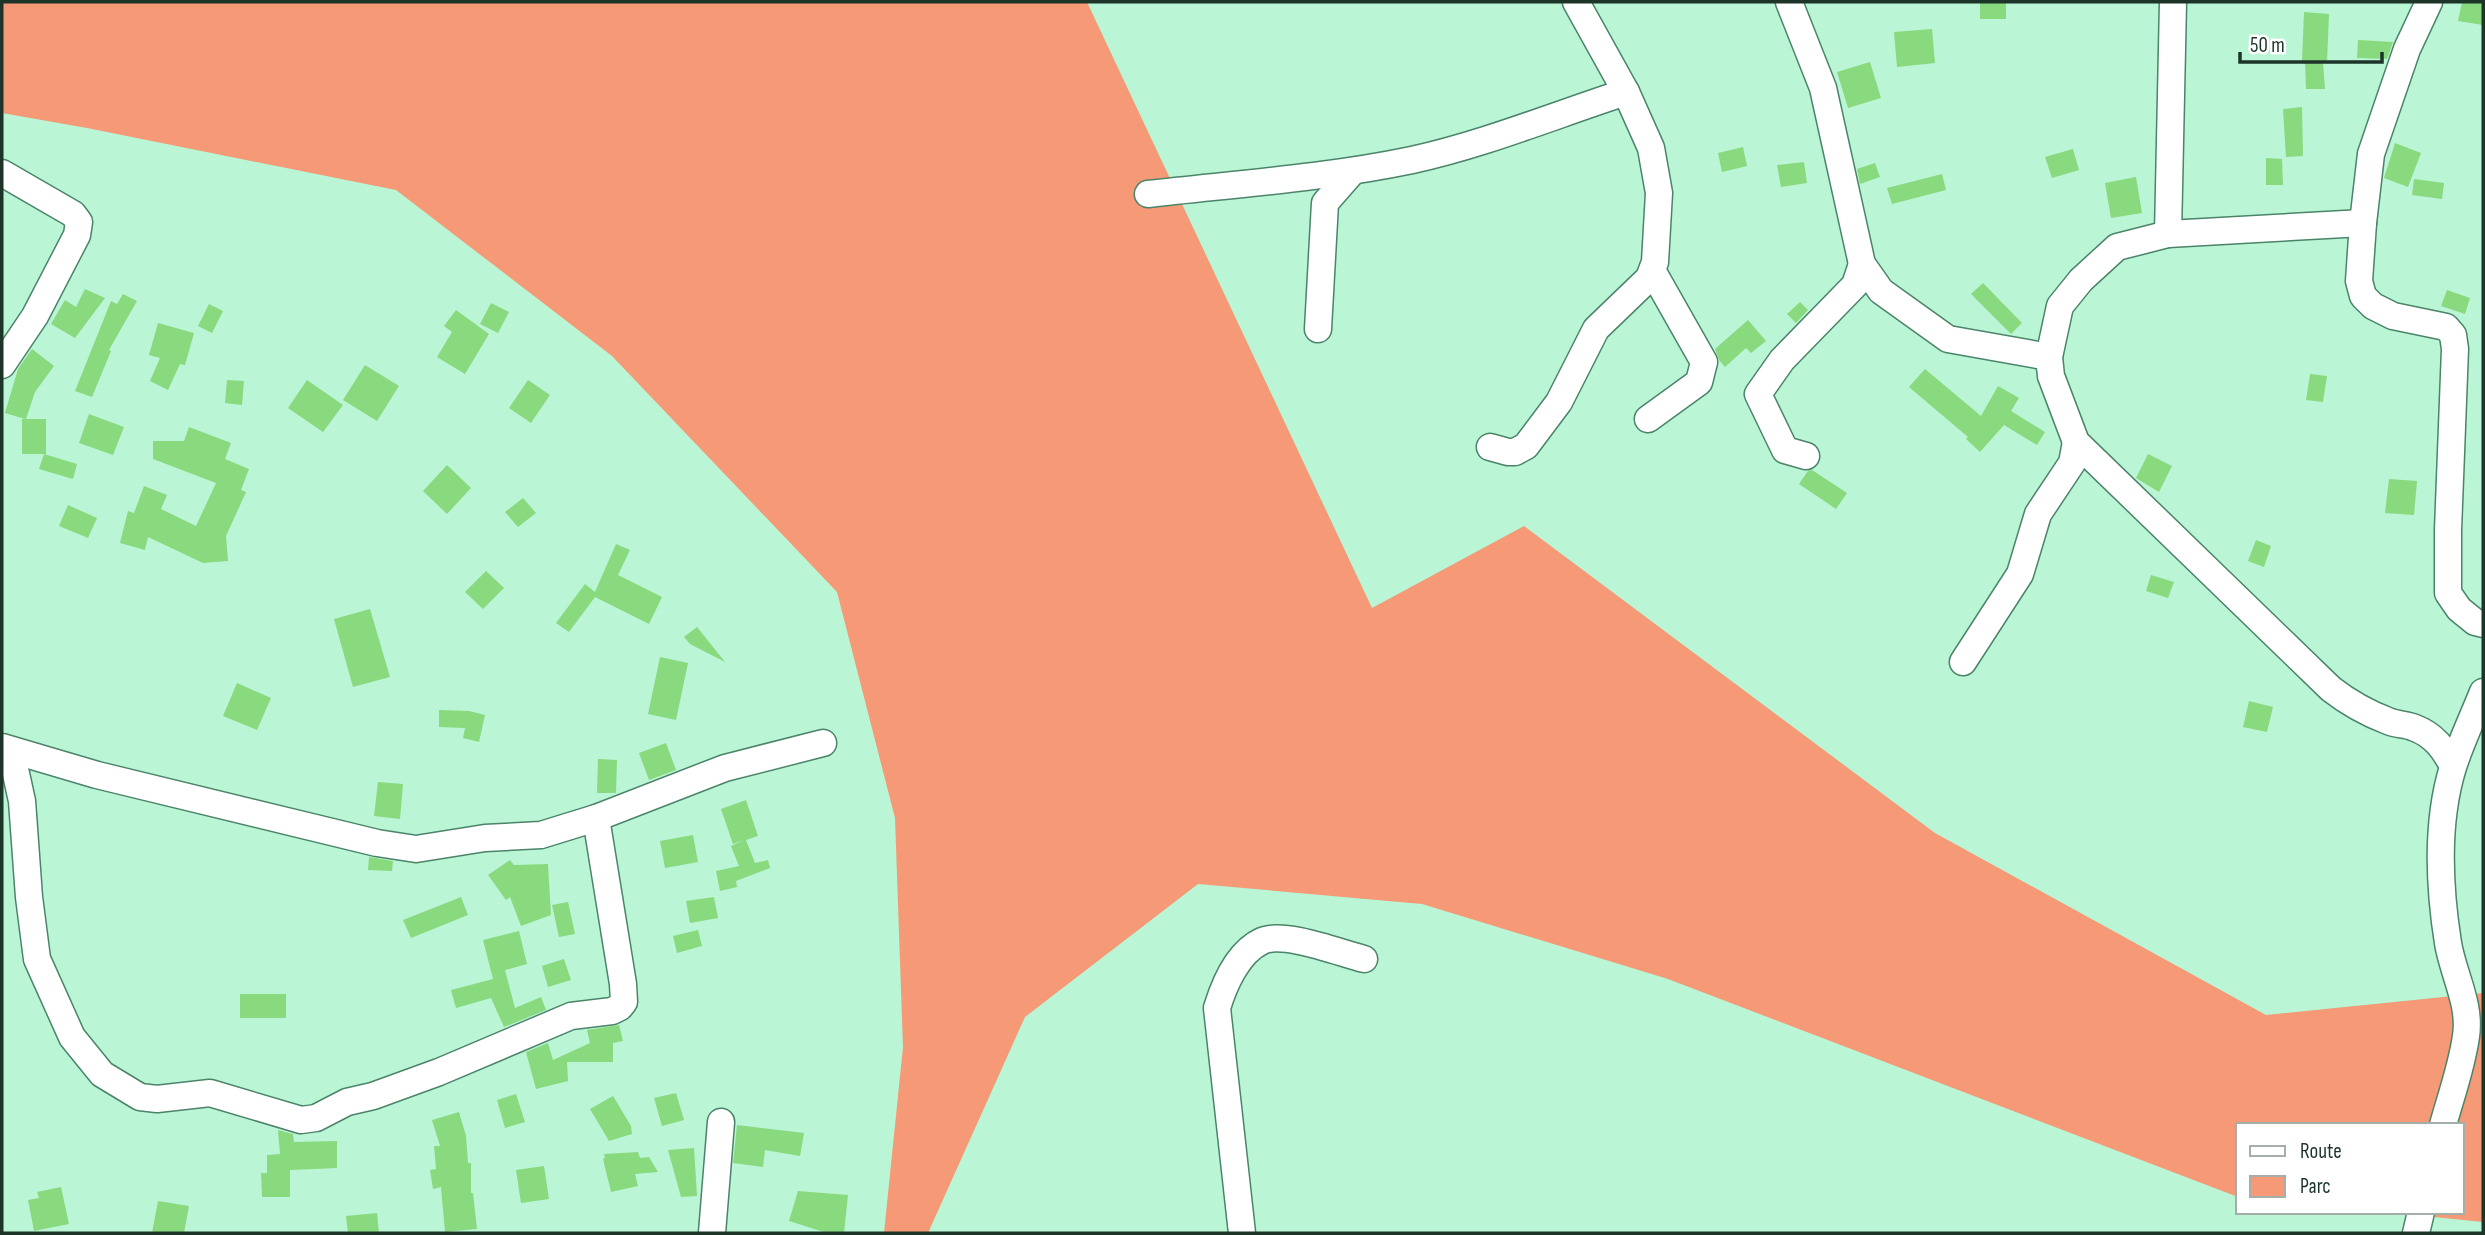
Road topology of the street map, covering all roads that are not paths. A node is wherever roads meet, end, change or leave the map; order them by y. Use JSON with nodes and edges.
{"nodes":[{"id":1,"x":1576,"y":2,"type":"edge"},
{"id":2,"x":1789,"y":2,"type":"edge"},
{"id":3,"x":2174,"y":2,"type":"edge"},
{"id":4,"x":2429,"y":2,"type":"edge"},
{"id":5,"x":1626,"y":92,"type":"junction"},
{"id":6,"x":1353,"y":171,"type":"junction"},
{"id":7,"x":2,"y":173,"type":"edge"},
{"id":8,"x":1148,"y":194,"type":"dead end"},
{"id":9,"x":2362,"y":223,"type":"junction"},
{"id":10,"x":2168,"y":234,"type":"junction"},
{"id":11,"x":1862,"y":264,"type":"junction"},
{"id":12,"x":1653,"y":272,"type":"junction"},
{"id":13,"x":1318,"y":329,"type":"dead end"},
{"id":14,"x":2049,"y":357,"type":"junction"},
{"id":15,"x":2,"y":365,"type":"edge"},
{"id":16,"x":1648,"y":419,"type":"dead end"},
{"id":17,"x":2076,"y":442,"type":"junction"},
{"id":18,"x":1490,"y":447,"type":"dead end"},
{"id":19,"x":1806,"y":456,"type":"dead end"},
{"id":20,"x":2483,"y":624,"type":"edge"},
{"id":21,"x":1962,"y":662,"type":"dead end"},
{"id":22,"x":2483,"y":692,"type":"edge"},
{"id":23,"x":822,"y":743,"type":"dead end"},
{"id":24,"x":6,"y":749,"type":"edge"},
{"id":25,"x":2453,"y":766,"type":"junction"},
{"id":26,"x":596,"y":818,"type":"junction"},
{"id":27,"x":1364,"y":959,"type":"dead end"},
{"id":28,"x":721,"y":1122,"type":"dead end"},
{"id":29,"x":2444,"y":1123,"type":"edge"},
{"id":30,"x":2421,"y":1214,"type":"edge"},
{"id":31,"x":712,"y":1233,"type":"edge"},
{"id":32,"x":1242,"y":1233,"type":"edge"},
{"id":33,"x":2416,"y":1233,"type":"edge"}],
"edges":[{"from":1,"to":5,"type":"street"},
{"from":2,"to":11,"type":"street"},
{"from":3,"to":10,"type":"street"},
{"from":4,"to":9,"type":"street"},
{"from":5,"to":6,"type":"street"},
{"from":5,"to":12,"type":"street"},
{"from":6,"to":8,"type":"street"},
{"from":6,"to":13,"type":"street"},
{"from":7,"to":15,"type":"street"},
{"from":9,"to":10,"type":"street"},
{"from":9,"to":20,"type":"street"},
{"from":10,"to":14,"type":"street"},
{"from":11,"to":14,"type":"street"},
{"from":11,"to":19,"type":"street"},
{"from":12,"to":16,"type":"street"},
{"from":12,"to":18,"type":"street"},
{"from":14,"to":17,"type":"street"},
{"from":17,"to":21,"type":"street"},
{"from":17,"to":25,"type":"street"},
{"from":22,"to":25,"type":"street"},
{"from":23,"to":26,"type":"street"},
{"from":24,"to":26,"type":"street"},
{"from":24,"to":26,"type":"street"},
{"from":25,"to":29,"type":"street"},
{"from":27,"to":32,"type":"street"},
{"from":28,"to":31,"type":"street"},
{"from":30,"to":33,"type":"street"}]}
